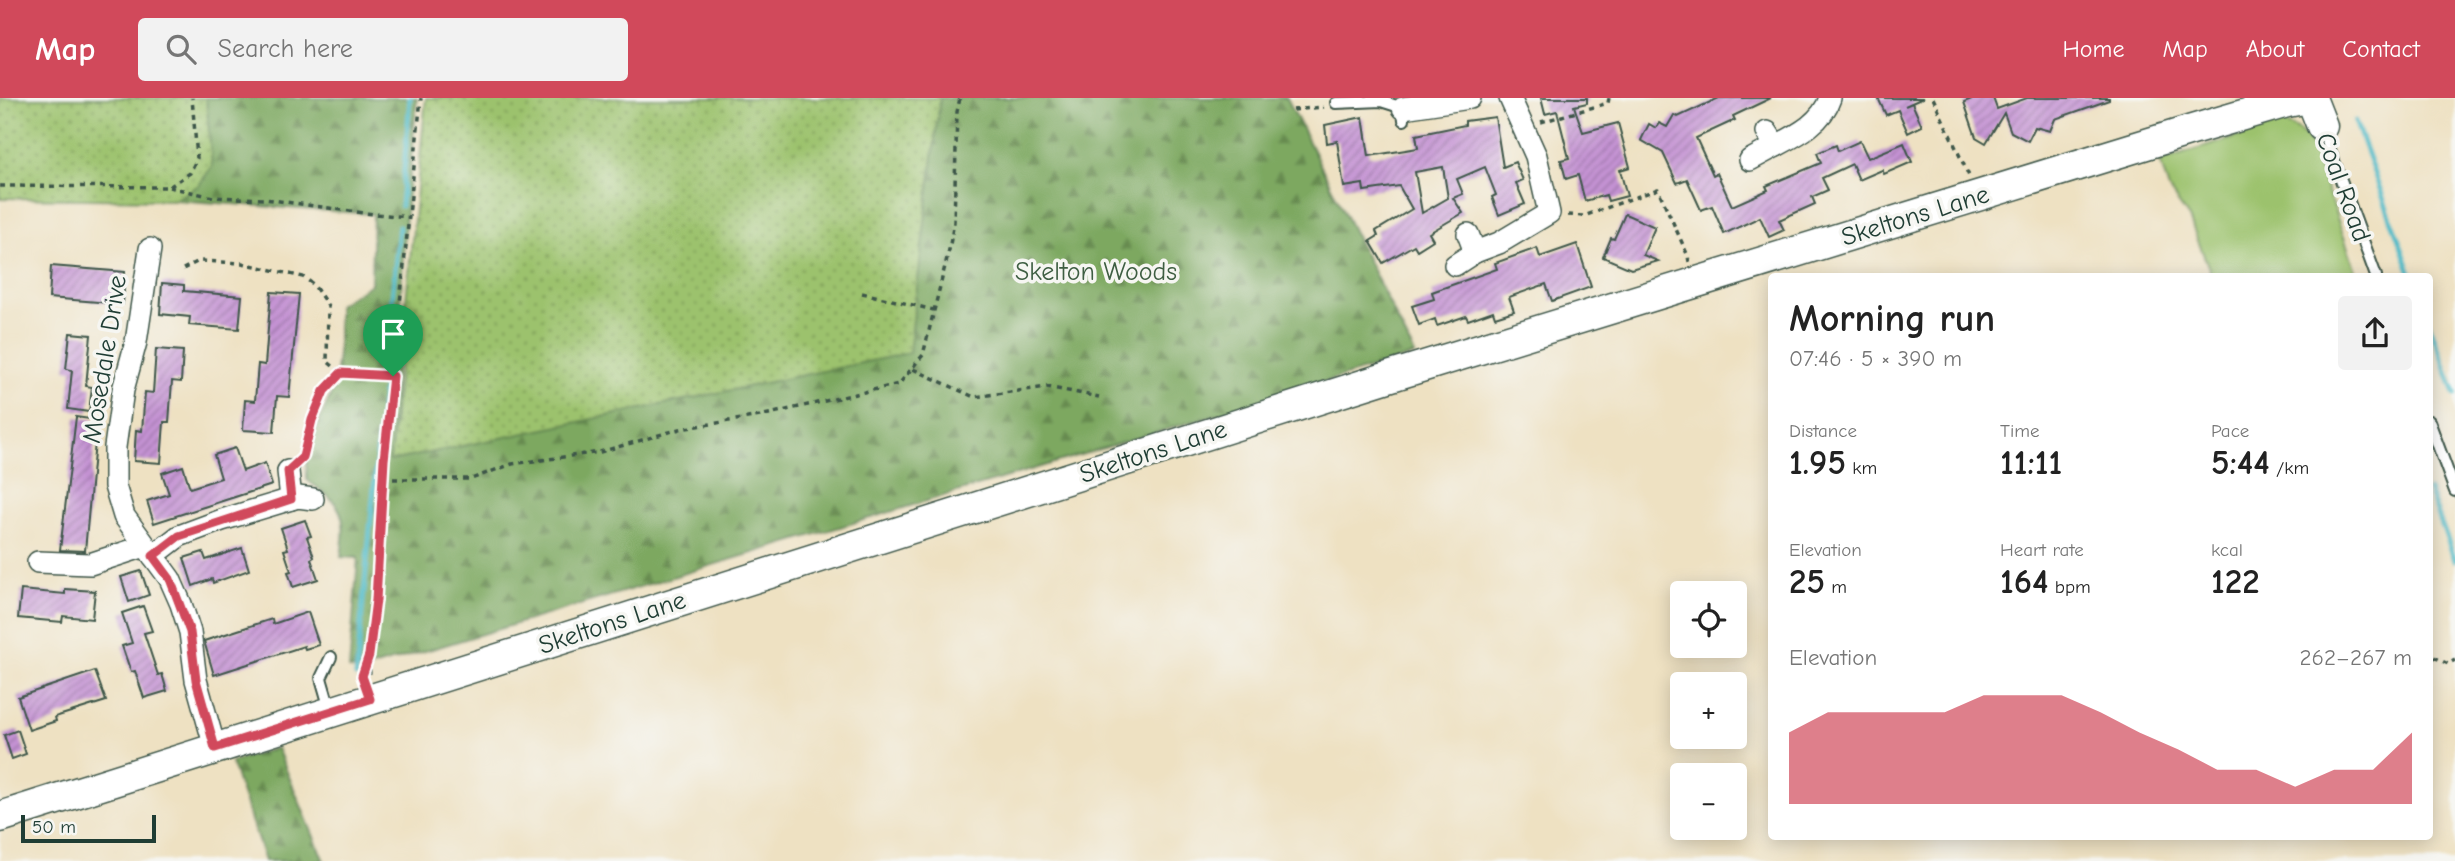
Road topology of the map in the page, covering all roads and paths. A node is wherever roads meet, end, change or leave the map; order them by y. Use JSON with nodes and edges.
{"nodes":[{"id":1,"x":192,"y":98,"type":"edge"},
{"id":2,"x":421,"y":98,"type":"edge"},
{"id":3,"x":960,"y":98,"type":"edge"},
{"id":4,"x":1470,"y":98,"type":"edge"},
{"id":5,"x":1510,"y":98,"type":"edge"},
{"id":6,"x":1609,"y":98,"type":"edge"},
{"id":7,"x":1830,"y":98,"type":"edge"},
{"id":8,"x":1933,"y":98,"type":"edge"},
{"id":9,"x":2310,"y":98,"type":"edge"},
{"id":10,"x":1336,"y":103,"type":"joint"},
{"id":11,"x":1293,"y":110,"type":"dead end"},
{"id":12,"x":1404,"y":114,"type":"joint"},
{"id":13,"x":1525,"y":126,"type":"junction"},
{"id":14,"x":2322,"y":126,"type":"joint"},
{"id":15,"x":1750,"y":160,"type":"dead end"},
{"id":16,"x":0,"y":186,"type":"edge"},
{"id":17,"x":169,"y":187,"type":"junction"},
{"id":18,"x":1978,"y":196,"type":"junction"},
{"id":19,"x":1549,"y":212,"type":"junction"},
{"id":20,"x":409,"y":216,"type":"junction"},
{"id":21,"x":150,"y":249,"type":"dead end"},
{"id":22,"x":1455,"y":265,"type":"dead end"},
{"id":23,"x":183,"y":269,"type":"dead end"},
{"id":24,"x":2375,"y":273,"type":"edge"},
{"id":25,"x":1704,"y":280,"type":"junction"},
{"id":26,"x":862,"y":293,"type":"dead end"},
{"id":27,"x":935,"y":310,"type":"junction"},
{"id":28,"x":912,"y":368,"type":"junction"},
{"id":29,"x":341,"y":373,"type":"junction"},
{"id":30,"x":393,"y":376,"type":"junction"},
{"id":31,"x":1099,"y":397,"type":"dead end"},
{"id":32,"x":2433,"y":432,"type":"edge"},
{"id":33,"x":288,"y":471,"type":"joint"},
{"id":34,"x":383,"y":479,"type":"junction"},
{"id":35,"x":2455,"y":491,"type":"edge"},
{"id":36,"x":291,"y":499,"type":"junction"},
{"id":37,"x":313,"y":499,"type":"dead end"},
{"id":38,"x":149,"y":551,"type":"junction"},
{"id":39,"x":38,"y":562,"type":"dead end"},
{"id":40,"x":2433,"y":656,"type":"edge"},
{"id":41,"x":331,"y":657,"type":"dead end"},
{"id":42,"x":2455,"y":660,"type":"edge"},
{"id":43,"x":370,"y":699,"type":"junction"},
{"id":44,"x":331,"y":712,"type":"junction"},
{"id":45,"x":215,"y":748,"type":"junction"},
{"id":46,"x":0,"y":817,"type":"edge"}],
"edges":[{"from":1,"to":17,"type":"path"},
{"from":2,"to":20,"type":"path"},
{"from":3,"to":27,"type":"path"},
{"from":4,"to":12,"type":"street"},
{"from":5,"to":13,"type":"street"},
{"from":6,"to":13,"type":"path"},
{"from":7,"to":15,"type":"street"},
{"from":8,"to":18,"type":"path"},
{"from":9,"to":14,"type":"street","name":"Coal Road"},
{"from":9,"to":18,"type":"street","name":"Skeltons Lane"},
{"from":10,"to":11,"type":"path"},
{"from":10,"to":12,"type":"lane"},
{"from":13,"to":19,"type":"street"},
{"from":14,"to":24,"type":"lane","name":"Coal Road"},
{"from":16,"to":17,"type":"path"},
{"from":17,"to":20,"type":"path"},
{"from":18,"to":25,"type":"street","name":"Skeltons Lane"},
{"from":19,"to":22,"type":"street"},
{"from":19,"to":25,"type":"path"},
{"from":20,"to":30,"type":"path"},
{"from":21,"to":38,"type":"street","name":"Mosedale Drive"},
{"from":23,"to":29,"type":"path"},
{"from":25,"to":43,"type":"street","name":"Skeltons Lane"},
{"from":26,"to":27,"type":"path"},
{"from":27,"to":28,"type":"path"},
{"from":28,"to":31,"type":"path"},
{"from":28,"to":34,"type":"path"},
{"from":29,"to":30,"type":"path"},
{"from":29,"to":33,"type":"path"},
{"from":30,"to":34,"type":"path"},
{"from":32,"to":35,"type":"lane"},
{"from":33,"to":36,"type":"street"},
{"from":34,"to":43,"type":"path"},
{"from":36,"to":37,"type":"street"},
{"from":36,"to":38,"type":"street"},
{"from":38,"to":39,"type":"street"},
{"from":38,"to":45,"type":"street","name":"Mosedale Drive"},
{"from":40,"to":42,"type":"path"},
{"from":41,"to":44,"type":"lane"},
{"from":43,"to":44,"type":"street","name":"Skeltons Lane"},
{"from":44,"to":45,"type":"street","name":"Skeltons Lane"},
{"from":45,"to":46,"type":"street","name":"Skeltons Lane"}]}
